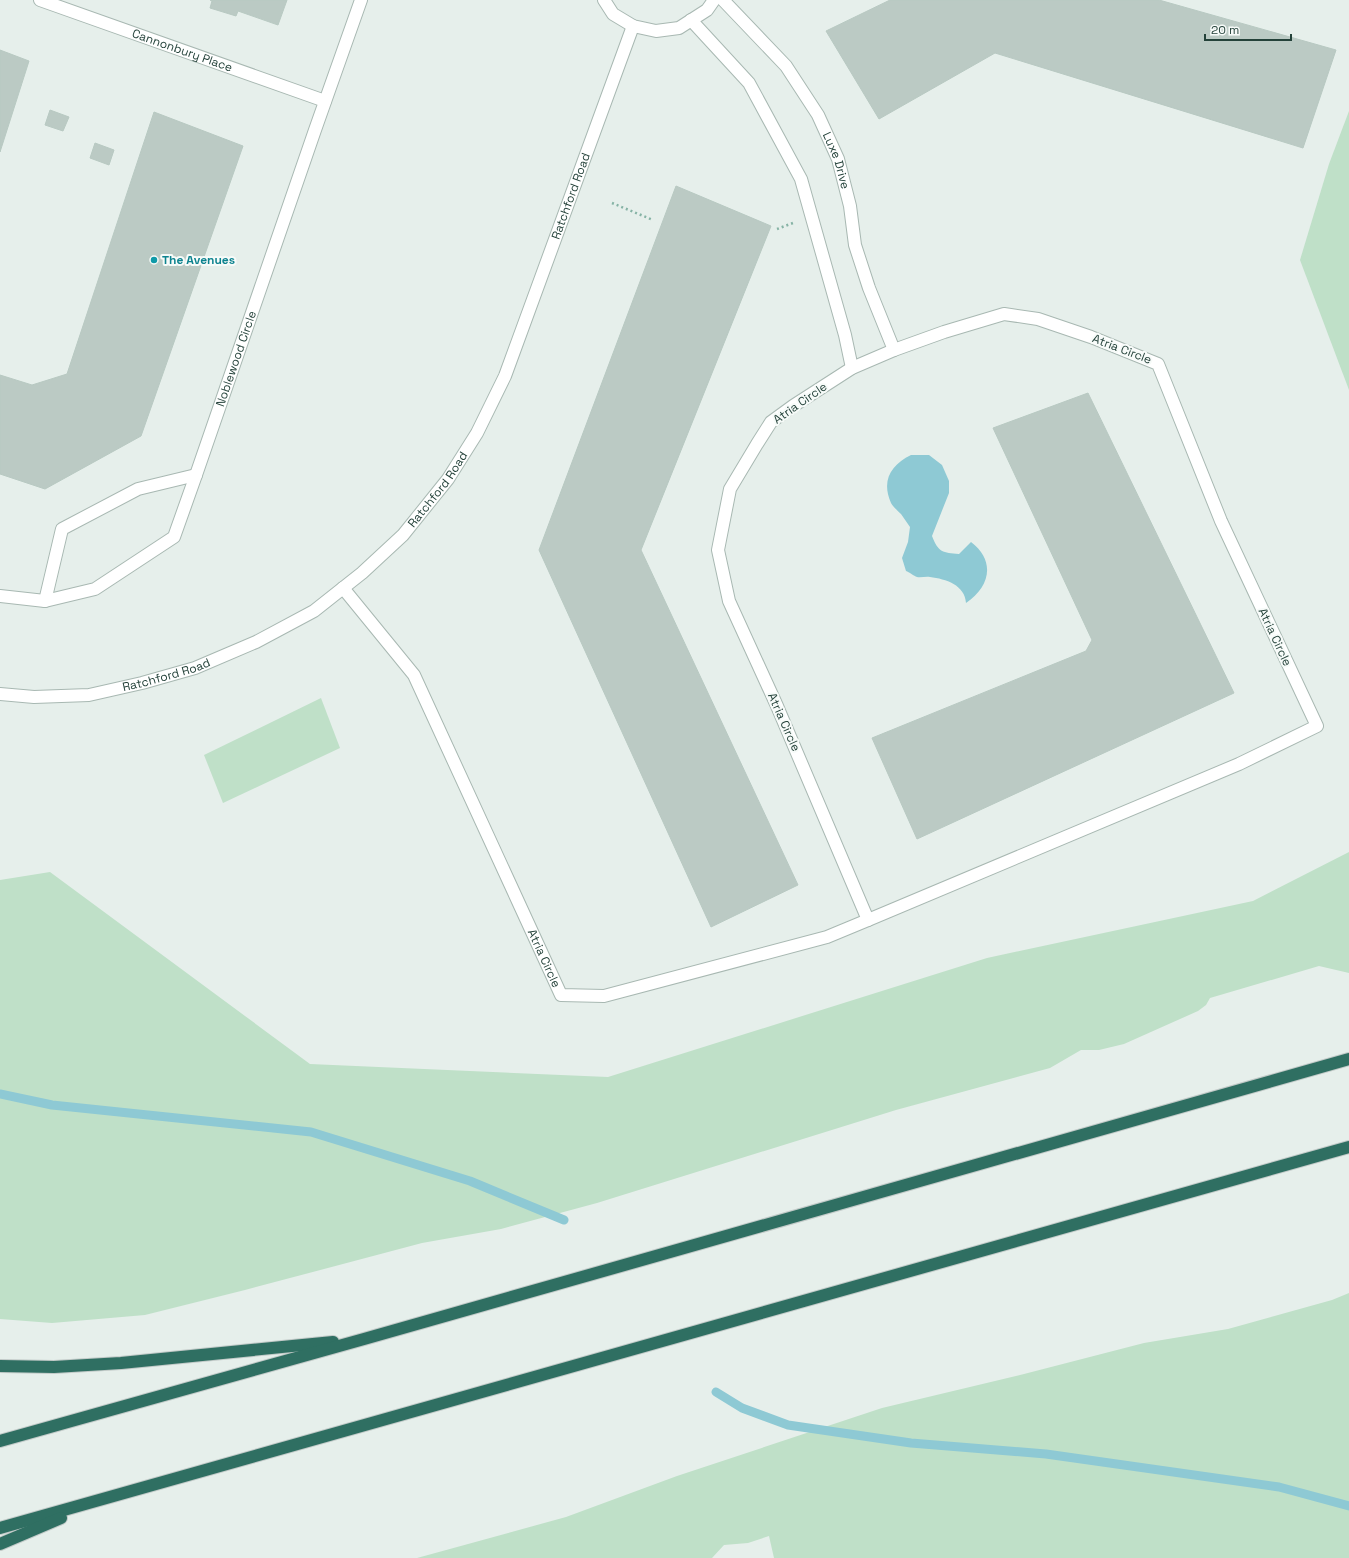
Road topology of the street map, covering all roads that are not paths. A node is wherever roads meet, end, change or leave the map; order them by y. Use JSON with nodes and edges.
{"nodes":[{"id":1,"x":40,"y":0,"type":"edge"},
{"id":2,"x":361,"y":0,"type":"edge"},
{"id":3,"x":604,"y":0,"type":"edge"},
{"id":4,"x":714,"y":0,"type":"edge"},
{"id":5,"x":723,"y":0,"type":"edge"},
{"id":6,"x":691,"y":20,"type":"junction"},
{"id":7,"x":633,"y":26,"type":"junction"},
{"id":8,"x":325,"y":101,"type":"junction"},
{"id":9,"x":894,"y":350,"type":"junction"},
{"id":10,"x":852,"y":368,"type":"junction"},
{"id":11,"x":196,"y":475,"type":"junction"},
{"id":12,"x":343,"y":588,"type":"junction"},
{"id":13,"x":0,"y":596,"type":"edge"},
{"id":14,"x":45,"y":601,"type":"junction"},
{"id":15,"x":0,"y":694,"type":"edge"},
{"id":16,"x":868,"y":920,"type":"junction"},
{"id":17,"x":1349,"y":1059,"type":"edge"},
{"id":18,"x":1349,"y":1147,"type":"edge"},
{"id":19,"x":364,"y":1339,"type":"junction"},
{"id":20,"x":0,"y":1366,"type":"edge"},
{"id":21,"x":0,"y":1441,"type":"edge"},
{"id":22,"x":107,"y":1499,"type":"junction"},
{"id":23,"x":0,"y":1528,"type":"edge"},
{"id":24,"x":0,"y":1544,"type":"edge"}],
"edges":[{"from":1,"to":8,"type":"street","name":"Cannonbury Place"},
{"from":2,"to":8,"type":"street","name":"Noblewood Circle"},
{"from":3,"to":7,"type":"street"},
{"from":4,"to":6,"type":"street"},
{"from":5,"to":9,"type":"street","name":"Luxe Drive"},
{"from":6,"to":7,"type":"street"},
{"from":6,"to":10,"type":"street"},
{"from":7,"to":12,"type":"street","name":"Ratchford Road"},
{"from":8,"to":11,"type":"street","name":"Noblewood Circle"},
{"from":9,"to":10,"type":"street","name":"Atria Circle"},
{"from":9,"to":16,"type":"street","name":"Atria Circle"},
{"from":10,"to":16,"type":"street","name":"Atria Circle"},
{"from":11,"to":14,"type":"street","name":"Noblewood Circle"},
{"from":11,"to":14,"type":"street"},
{"from":12,"to":15,"type":"street","name":"Ratchford Road"},
{"from":12,"to":16,"type":"street","name":"Atria Circle"},
{"from":13,"to":14,"type":"street","name":"Noblewood Circle"},
{"from":17,"to":19,"type":"highway"},
{"from":18,"to":22,"type":"highway"},
{"from":19,"to":20,"type":"highway"},
{"from":19,"to":21,"type":"highway"},
{"from":22,"to":23,"type":"highway"},
{"from":22,"to":24,"type":"highway"}]}
